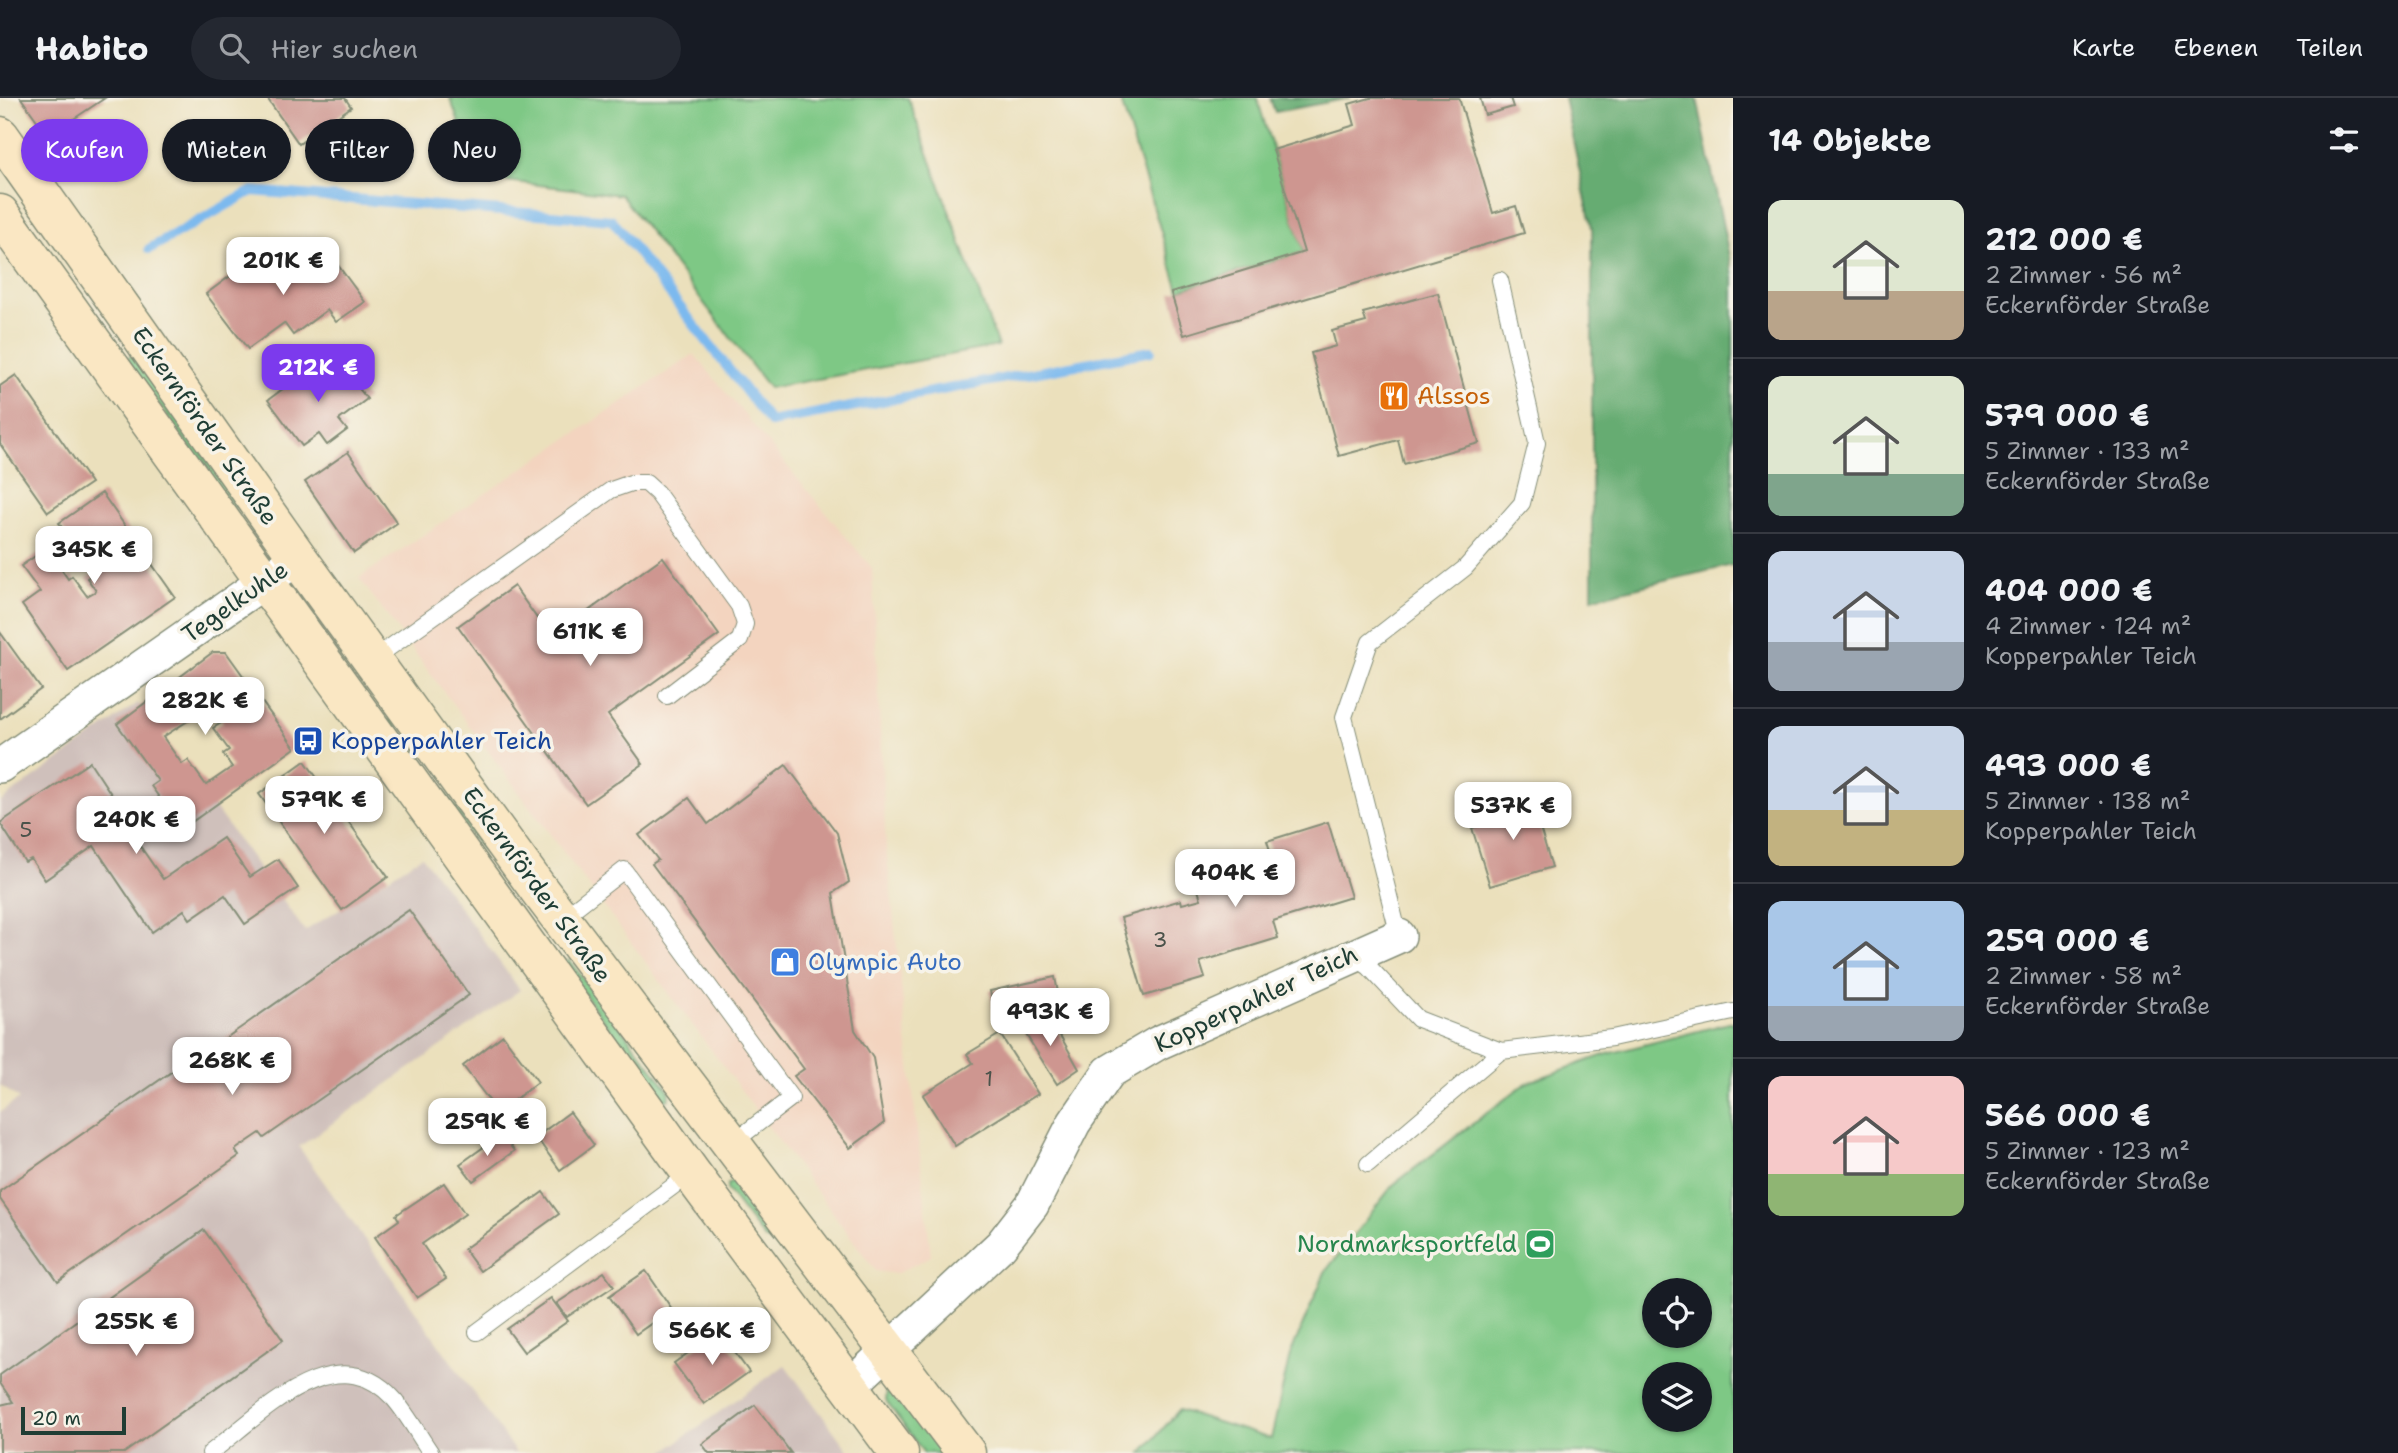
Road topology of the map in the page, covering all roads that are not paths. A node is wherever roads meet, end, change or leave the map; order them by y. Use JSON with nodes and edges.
{"nodes":[{"id":1,"x":0,"y":136,"type":"edge"},
{"id":2,"x":0,"y":214,"type":"edge"},
{"id":3,"x":1500,"y":280,"type":"dead end"},
{"id":4,"x":298,"y":558,"type":"junction"},
{"id":5,"x":264,"y":582,"type":"junction"},
{"id":6,"x":372,"y":660,"type":"junction"},
{"id":7,"x":667,"y":696,"type":"dead end"},
{"id":8,"x":0,"y":766,"type":"edge"},
{"id":9,"x":561,"y":919,"type":"junction"},
{"id":10,"x":1399,"y":936,"type":"joint"},
{"id":11,"x":1352,"y":955,"type":"junction"},
{"id":12,"x":1733,"y":1012,"type":"edge"},
{"id":13,"x":1501,"y":1051,"type":"junction"},
{"id":14,"x":731,"y":1144,"type":"junction"},
{"id":15,"x":1368,"y":1164,"type":"dead end"},
{"id":16,"x":691,"y":1173,"type":"junction"},
{"id":17,"x":477,"y":1332,"type":"dead end"},
{"id":18,"x":888,"y":1352,"type":"junction"},
{"id":19,"x":850,"y":1386,"type":"junction"},
{"id":20,"x":210,"y":1453,"type":"edge"},
{"id":21,"x":431,"y":1453,"type":"edge"},
{"id":22,"x":899,"y":1453,"type":"edge"},
{"id":23,"x":965,"y":1453,"type":"edge"}],
"edges":[{"from":1,"to":4,"type":"main road","name":"Eckernförder Straße"},
{"from":2,"to":5,"type":"main road","name":"Eckernförder Straße"},
{"from":3,"to":10,"type":"lane"},
{"from":4,"to":5,"type":"street","name":"Tegelkuhle"},
{"from":4,"to":6,"type":"main road","name":"Eckernförder Straße"},
{"from":5,"to":8,"type":"street","name":"Tegelkuhle"},
{"from":5,"to":16,"type":"main road","name":"Eckernförder Straße"},
{"from":6,"to":7,"type":"lane"},
{"from":6,"to":9,"type":"main road","name":"Eckernförder Straße"},
{"from":9,"to":14,"type":"main road","name":"Eckernförder Straße"},
{"from":9,"to":14,"type":"lane"},
{"from":10,"to":11,"type":"street","name":"Kopperpahler Teich"},
{"from":11,"to":13,"type":"lane"},
{"from":11,"to":18,"type":"street","name":"Kopperpahler Teich"},
{"from":12,"to":13,"type":"lane"},
{"from":13,"to":15,"type":"lane"},
{"from":14,"to":18,"type":"main road","name":"Eckernförder Straße"},
{"from":16,"to":17,"type":"lane"},
{"from":16,"to":19,"type":"main road","name":"Eckernförder Straße"},
{"from":18,"to":19,"type":"street","name":"Kopperpahler Teich"},
{"from":18,"to":23,"type":"main road","name":"Eckernförder Straße"},
{"from":19,"to":22,"type":"main road","name":"Eckernförder Straße"},
{"from":20,"to":21,"type":"lane"}]}
